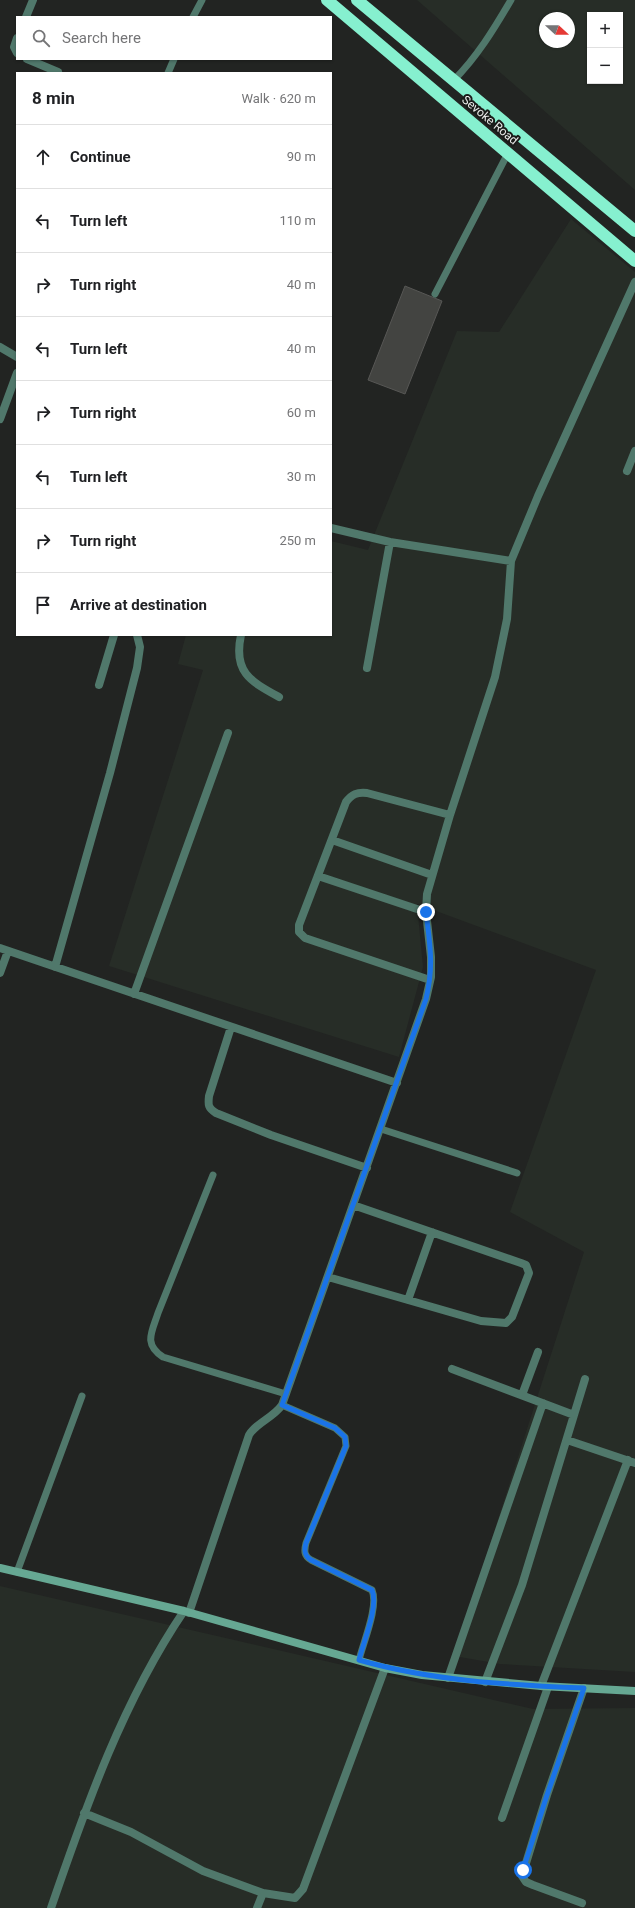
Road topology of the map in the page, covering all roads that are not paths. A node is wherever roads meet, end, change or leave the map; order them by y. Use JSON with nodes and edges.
{"nodes":[{"id":1,"x":33,"y":0,"type":"edge"},
{"id":2,"x":202,"y":0,"type":"edge"},
{"id":3,"x":327,"y":0,"type":"edge"},
{"id":4,"x":357,"y":0,"type":"edge"},
{"id":5,"x":511,"y":0,"type":"edge"},
{"id":6,"x":26,"y":16,"type":"edge"},
{"id":7,"x":194,"y":16,"type":"edge"},
{"id":8,"x":16,"y":41,"type":"edge"},
{"id":9,"x":16,"y":51,"type":"edge"},
{"id":10,"x":29,"y":60,"type":"edge"},
{"id":11,"x":174,"y":60,"type":"edge"},
{"id":12,"x":58,"y":72,"type":"edge"},
{"id":13,"x":168,"y":72,"type":"edge"},
{"id":14,"x":453,"y":81,"type":"junction"},
{"id":15,"x":508,"y":153,"type":"junction"},
{"id":16,"x":635,"y":231,"type":"edge"},
{"id":17,"x":635,"y":261,"type":"edge"},
{"id":18,"x":635,"y":282,"type":"edge"},
{"id":19,"x":435,"y":294,"type":"dead end"},
{"id":20,"x":0,"y":347,"type":"edge"},
{"id":21,"x":16,"y":356,"type":"edge"},
{"id":22,"x":16,"y":376,"type":"edge"},
{"id":23,"x":0,"y":419,"type":"edge"},
{"id":24,"x":635,"y":451,"type":"edge"},
{"id":25,"x":626,"y":471,"type":"dead end"},
{"id":26,"x":332,"y":528,"type":"edge"},
{"id":27,"x":390,"y":542,"type":"junction"},
{"id":28,"x":511,"y":561,"type":"junction"},
{"id":29,"x":114,"y":636,"type":"edge"},
{"id":30,"x":137,"y":636,"type":"edge"},
{"id":31,"x":241,"y":636,"type":"edge"},
{"id":32,"x":367,"y":668,"type":"dead end"},
{"id":33,"x":99,"y":685,"type":"dead end"},
{"id":34,"x":279,"y":697,"type":"dead end"},
{"id":35,"x":228,"y":733,"type":"dead end"},
{"id":36,"x":450,"y":815,"type":"junction"},
{"id":37,"x":332,"y":840,"type":"junction"},
{"id":38,"x":432,"y":875,"type":"junction"},
{"id":39,"x":318,"y":876,"type":"junction"},
{"id":40,"x":426,"y":912,"type":"junction"},
{"id":41,"x":4,"y":950,"type":"edge"},
{"id":42,"x":55,"y":967,"type":"junction"},
{"id":43,"x":0,"y":973,"type":"edge"},
{"id":44,"x":430,"y":980,"type":"junction"},
{"id":45,"x":134,"y":994,"type":"junction"},
{"id":46,"x":231,"y":1027,"type":"junction"},
{"id":47,"x":397,"y":1083,"type":"junction"},
{"id":48,"x":381,"y":1129,"type":"junction"},
{"id":49,"x":367,"y":1168,"type":"junction"},
{"id":50,"x":517,"y":1173,"type":"dead end"},
{"id":51,"x":213,"y":1175,"type":"dead end"},
{"id":52,"x":353,"y":1205,"type":"junction"},
{"id":53,"x":432,"y":1232,"type":"junction"},
{"id":54,"x":328,"y":1277,"type":"junction"},
{"id":55,"x":408,"y":1300,"type":"junction"},
{"id":56,"x":538,"y":1352,"type":"dead end"},
{"id":57,"x":452,"y":1369,"type":"dead end"},
{"id":58,"x":585,"y":1379,"type":"dead end"},
{"id":59,"x":286,"y":1394,"type":"junction"},
{"id":60,"x":522,"y":1395,"type":"junction"},
{"id":61,"x":82,"y":1396,"type":"dead end"},
{"id":62,"x":543,"y":1403,"type":"junction"},
{"id":63,"x":282,"y":1405,"type":"junction"},
{"id":64,"x":574,"y":1415,"type":"junction"},
{"id":65,"x":567,"y":1440,"type":"junction"},
{"id":66,"x":632,"y":1462,"type":"edge"},
{"id":67,"x":0,"y":1568,"type":"edge"},
{"id":68,"x":17,"y":1572,"type":"junction"},
{"id":69,"x":186,"y":1612,"type":"junction"},
{"id":70,"x":359,"y":1660,"type":"junction"},
{"id":71,"x":385,"y":1668,"type":"junction"},
{"id":72,"x":448,"y":1678,"type":"junction"},
{"id":73,"x":485,"y":1682,"type":"junction"},
{"id":74,"x":544,"y":1686,"type":"junction"},
{"id":75,"x":584,"y":1688,"type":"junction"},
{"id":76,"x":635,"y":1691,"type":"edge"},
{"id":77,"x":84,"y":1813,"type":"junction"},
{"id":78,"x":502,"y":1818,"type":"dead end"},
{"id":79,"x":263,"y":1893,"type":"junction"},
{"id":80,"x":582,"y":1903,"type":"dead end"},
{"id":81,"x":51,"y":1908,"type":"edge"},
{"id":82,"x":257,"y":1908,"type":"edge"}],
"edges":[{"from":1,"to":6,"type":"street"},
{"from":2,"to":7,"type":"lane"},
{"from":3,"to":15,"type":"highway","name":"Sevoke Road"},
{"from":4,"to":14,"type":"highway","name":"Sevoke Road"},
{"from":5,"to":14,"type":"lane"},
{"from":8,"to":9,"type":"street"},
{"from":10,"to":12,"type":"street"},
{"from":11,"to":13,"type":"lane"},
{"from":14,"to":16,"type":"highway","name":"Sevoke Road"},
{"from":15,"to":17,"type":"highway","name":"Sevoke Road"},
{"from":15,"to":19,"type":"lane"},
{"from":18,"to":28,"type":"street"},
{"from":20,"to":21,"type":"street"},
{"from":22,"to":23,"type":"street"},
{"from":24,"to":25,"type":"street"},
{"from":26,"to":27,"type":"street"},
{"from":27,"to":28,"type":"street"},
{"from":27,"to":32,"type":"street"},
{"from":28,"to":36,"type":"street"},
{"from":29,"to":33,"type":"street"},
{"from":30,"to":42,"type":"street"},
{"from":31,"to":34,"type":"street"},
{"from":35,"to":45,"type":"street"},
{"from":36,"to":37,"type":"street"},
{"from":36,"to":38,"type":"street"},
{"from":37,"to":38,"type":"street"},
{"from":37,"to":39,"type":"street"},
{"from":38,"to":40,"type":"street"},
{"from":39,"to":40,"type":"street"},
{"from":39,"to":44,"type":"street"},
{"from":40,"to":44,"type":"street"},
{"from":41,"to":42,"type":"street"},
{"from":41,"to":43,"type":"street"},
{"from":42,"to":45,"type":"street"},
{"from":44,"to":47,"type":"street"},
{"from":45,"to":46,"type":"street"},
{"from":46,"to":47,"type":"street"},
{"from":46,"to":49,"type":"street"},
{"from":47,"to":48,"type":"street"},
{"from":48,"to":49,"type":"street"},
{"from":48,"to":50,"type":"lane"},
{"from":49,"to":52,"type":"street"},
{"from":51,"to":59,"type":"lane"},
{"from":52,"to":53,"type":"street"},
{"from":52,"to":54,"type":"street"},
{"from":53,"to":55,"type":"street"},
{"from":53,"to":55,"type":"street"},
{"from":54,"to":55,"type":"street"},
{"from":54,"to":59,"type":"street"},
{"from":56,"to":60,"type":"street"},
{"from":57,"to":60,"type":"street"},
{"from":58,"to":64,"type":"street"},
{"from":59,"to":63,"type":"street"},
{"from":60,"to":62,"type":"street"},
{"from":61,"to":68,"type":"lane"},
{"from":62,"to":64,"type":"street"},
{"from":62,"to":72,"type":"street"},
{"from":63,"to":69,"type":"street"},
{"from":63,"to":70,"type":"lane"},
{"from":64,"to":65,"type":"street"},
{"from":65,"to":66,"type":"street"},
{"from":65,"to":73,"type":"street"},
{"from":66,"to":74,"type":"street"},
{"from":67,"to":68,"type":"street"},
{"from":68,"to":69,"type":"street"},
{"from":69,"to":70,"type":"street"},
{"from":69,"to":77,"type":"street"},
{"from":70,"to":71,"type":"street"},
{"from":71,"to":72,"type":"street"},
{"from":71,"to":79,"type":"street"},
{"from":72,"to":73,"type":"street"},
{"from":73,"to":74,"type":"street"},
{"from":74,"to":75,"type":"street"},
{"from":74,"to":78,"type":"street"},
{"from":75,"to":76,"type":"street"},
{"from":75,"to":80,"type":"street"},
{"from":77,"to":79,"type":"street"},
{"from":77,"to":81,"type":"street"},
{"from":79,"to":82,"type":"street"}]}
